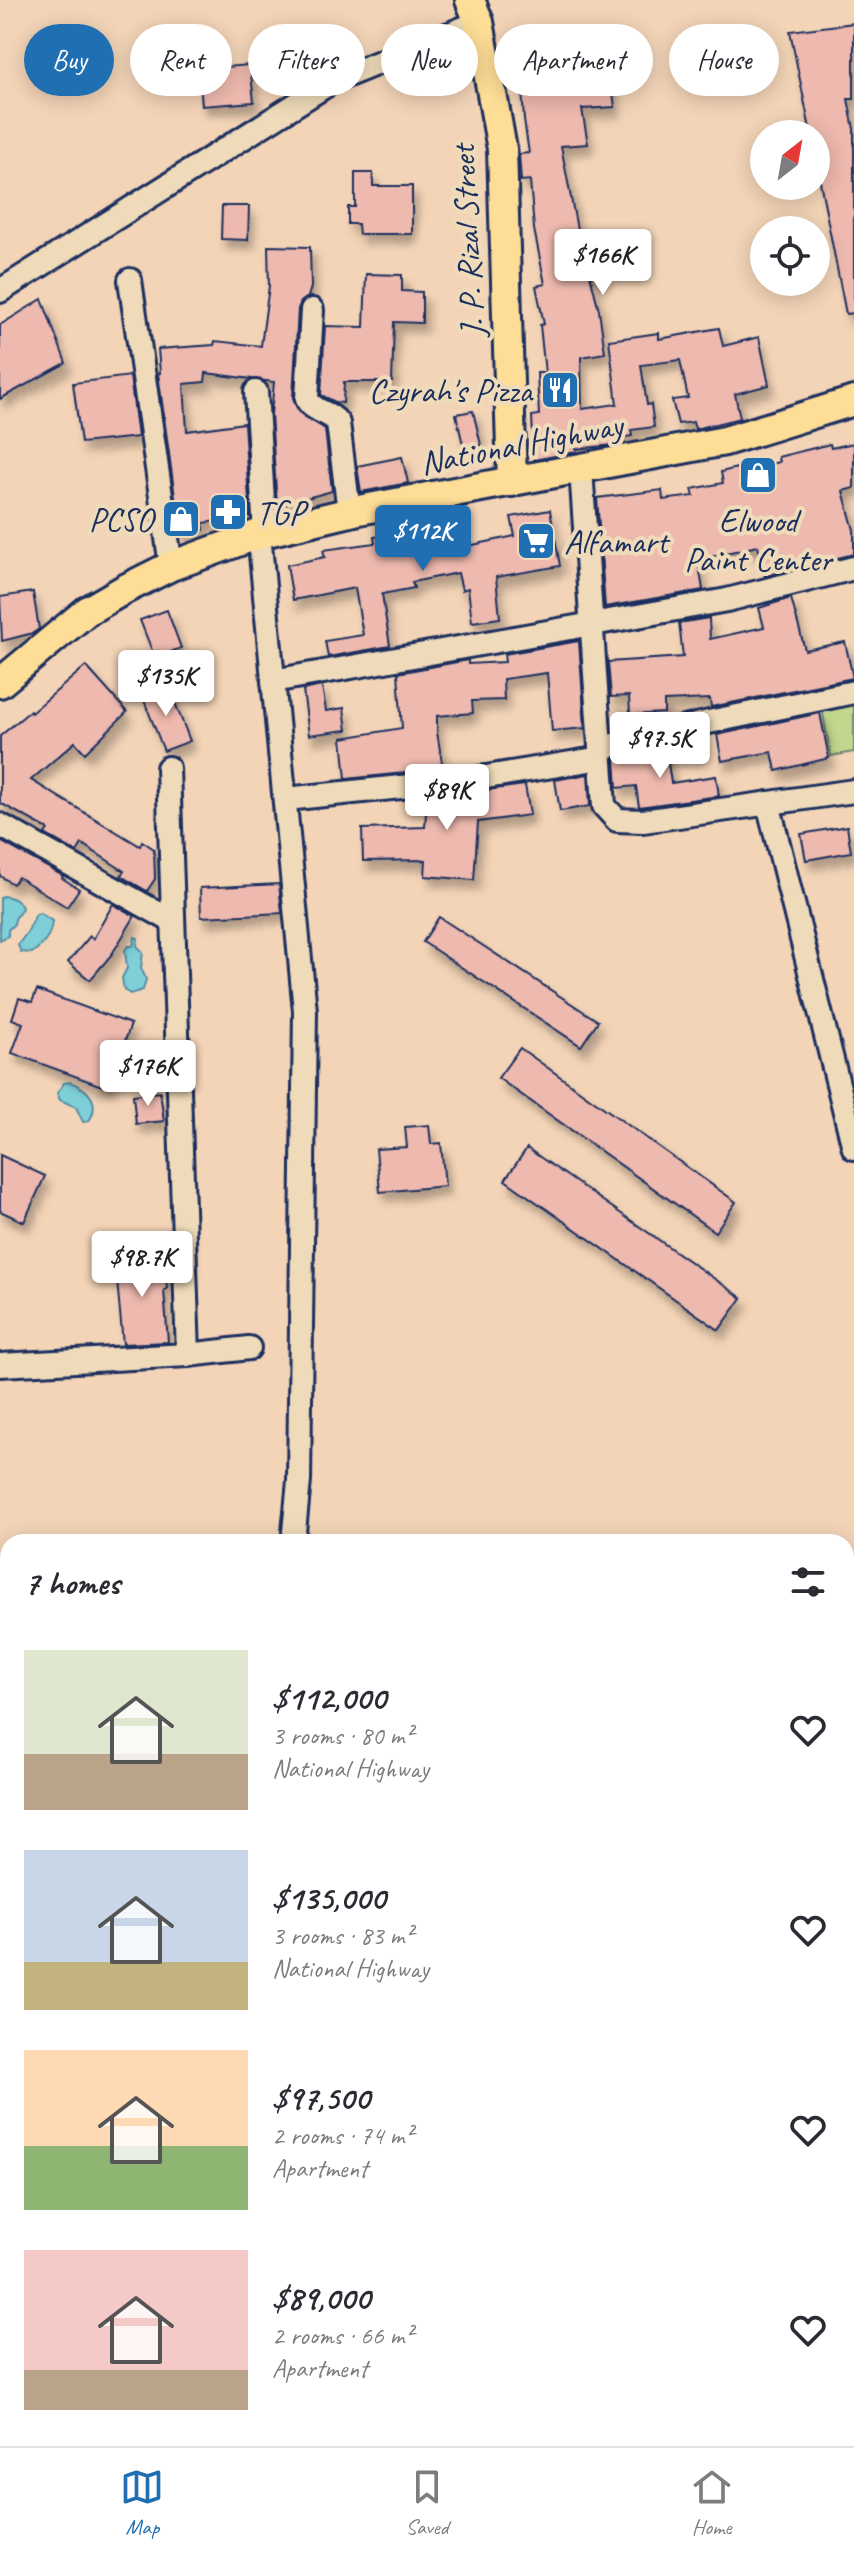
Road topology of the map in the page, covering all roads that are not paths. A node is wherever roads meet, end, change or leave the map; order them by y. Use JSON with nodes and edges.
{"nodes":[{"id":1,"x":474,"y":11,"type":"edge"},
{"id":2,"x":130,"y":280,"type":"dead end"},
{"id":3,"x":0,"y":291,"type":"edge"},
{"id":4,"x":312,"y":310,"type":"dead end"},
{"id":5,"x":256,"y":392,"type":"dead end"},
{"id":6,"x":854,"y":401,"type":"edge"},
{"id":7,"x":581,"y":469,"type":"junction"},
{"id":8,"x":512,"y":482,"type":"junction"},
{"id":9,"x":349,"y":512,"type":"junction"},
{"id":10,"x":262,"y":533,"type":"junction"},
{"id":11,"x":171,"y":566,"type":"junction"},
{"id":12,"x":854,"y":568,"type":"edge"},
{"id":13,"x":592,"y":625,"type":"junction"},
{"id":14,"x":273,"y":681,"type":"junction"},
{"id":15,"x":0,"y":683,"type":"edge"},
{"id":16,"x":854,"y":692,"type":"edge"},
{"id":17,"x":601,"y":753,"type":"junction"},
{"id":18,"x":168,"y":768,"type":"dead end"},
{"id":19,"x":854,"y":791,"type":"edge"},
{"id":20,"x":286,"y":799,"type":"junction"},
{"id":21,"x":768,"y":803,"type":"junction"},
{"id":22,"x":0,"y":825,"type":"edge"},
{"id":23,"x":172,"y":921,"type":"junction"},
{"id":24,"x":854,"y":1148,"type":"edge"},
{"id":25,"x":249,"y":1348,"type":"dead end"},
{"id":26,"x":188,"y":1355,"type":"junction"},
{"id":27,"x":0,"y":1365,"type":"edge"},
{"id":28,"x":294,"y":1534,"type":"edge"}],
"edges":[{"from":1,"to":3,"type":"street"},
{"from":1,"to":8,"type":"main road","name":"J. P. Rizal Street"},
{"from":2,"to":11,"type":"street"},
{"from":4,"to":9,"type":"street"},
{"from":5,"to":10,"type":"street"},
{"from":6,"to":7,"type":"main road","name":"National Highway"},
{"from":7,"to":8,"type":"main road","name":"National Highway"},
{"from":7,"to":13,"type":"street"},
{"from":8,"to":9,"type":"main road","name":"National Highway"},
{"from":9,"to":10,"type":"main road","name":"National Highway"},
{"from":10,"to":11,"type":"main road","name":"National Highway"},
{"from":10,"to":14,"type":"street"},
{"from":11,"to":15,"type":"main road","name":"National Highway"},
{"from":12,"to":13,"type":"street"},
{"from":13,"to":14,"type":"street"},
{"from":13,"to":17,"type":"street"},
{"from":14,"to":20,"type":"street"},
{"from":16,"to":17,"type":"street"},
{"from":17,"to":20,"type":"street"},
{"from":17,"to":21,"type":"street"},
{"from":18,"to":23,"type":"street"},
{"from":19,"to":21,"type":"street"},
{"from":20,"to":28,"type":"street"},
{"from":21,"to":24,"type":"street"},
{"from":22,"to":23,"type":"street"},
{"from":23,"to":26,"type":"street"},
{"from":25,"to":26,"type":"street"},
{"from":26,"to":27,"type":"street"}]}
